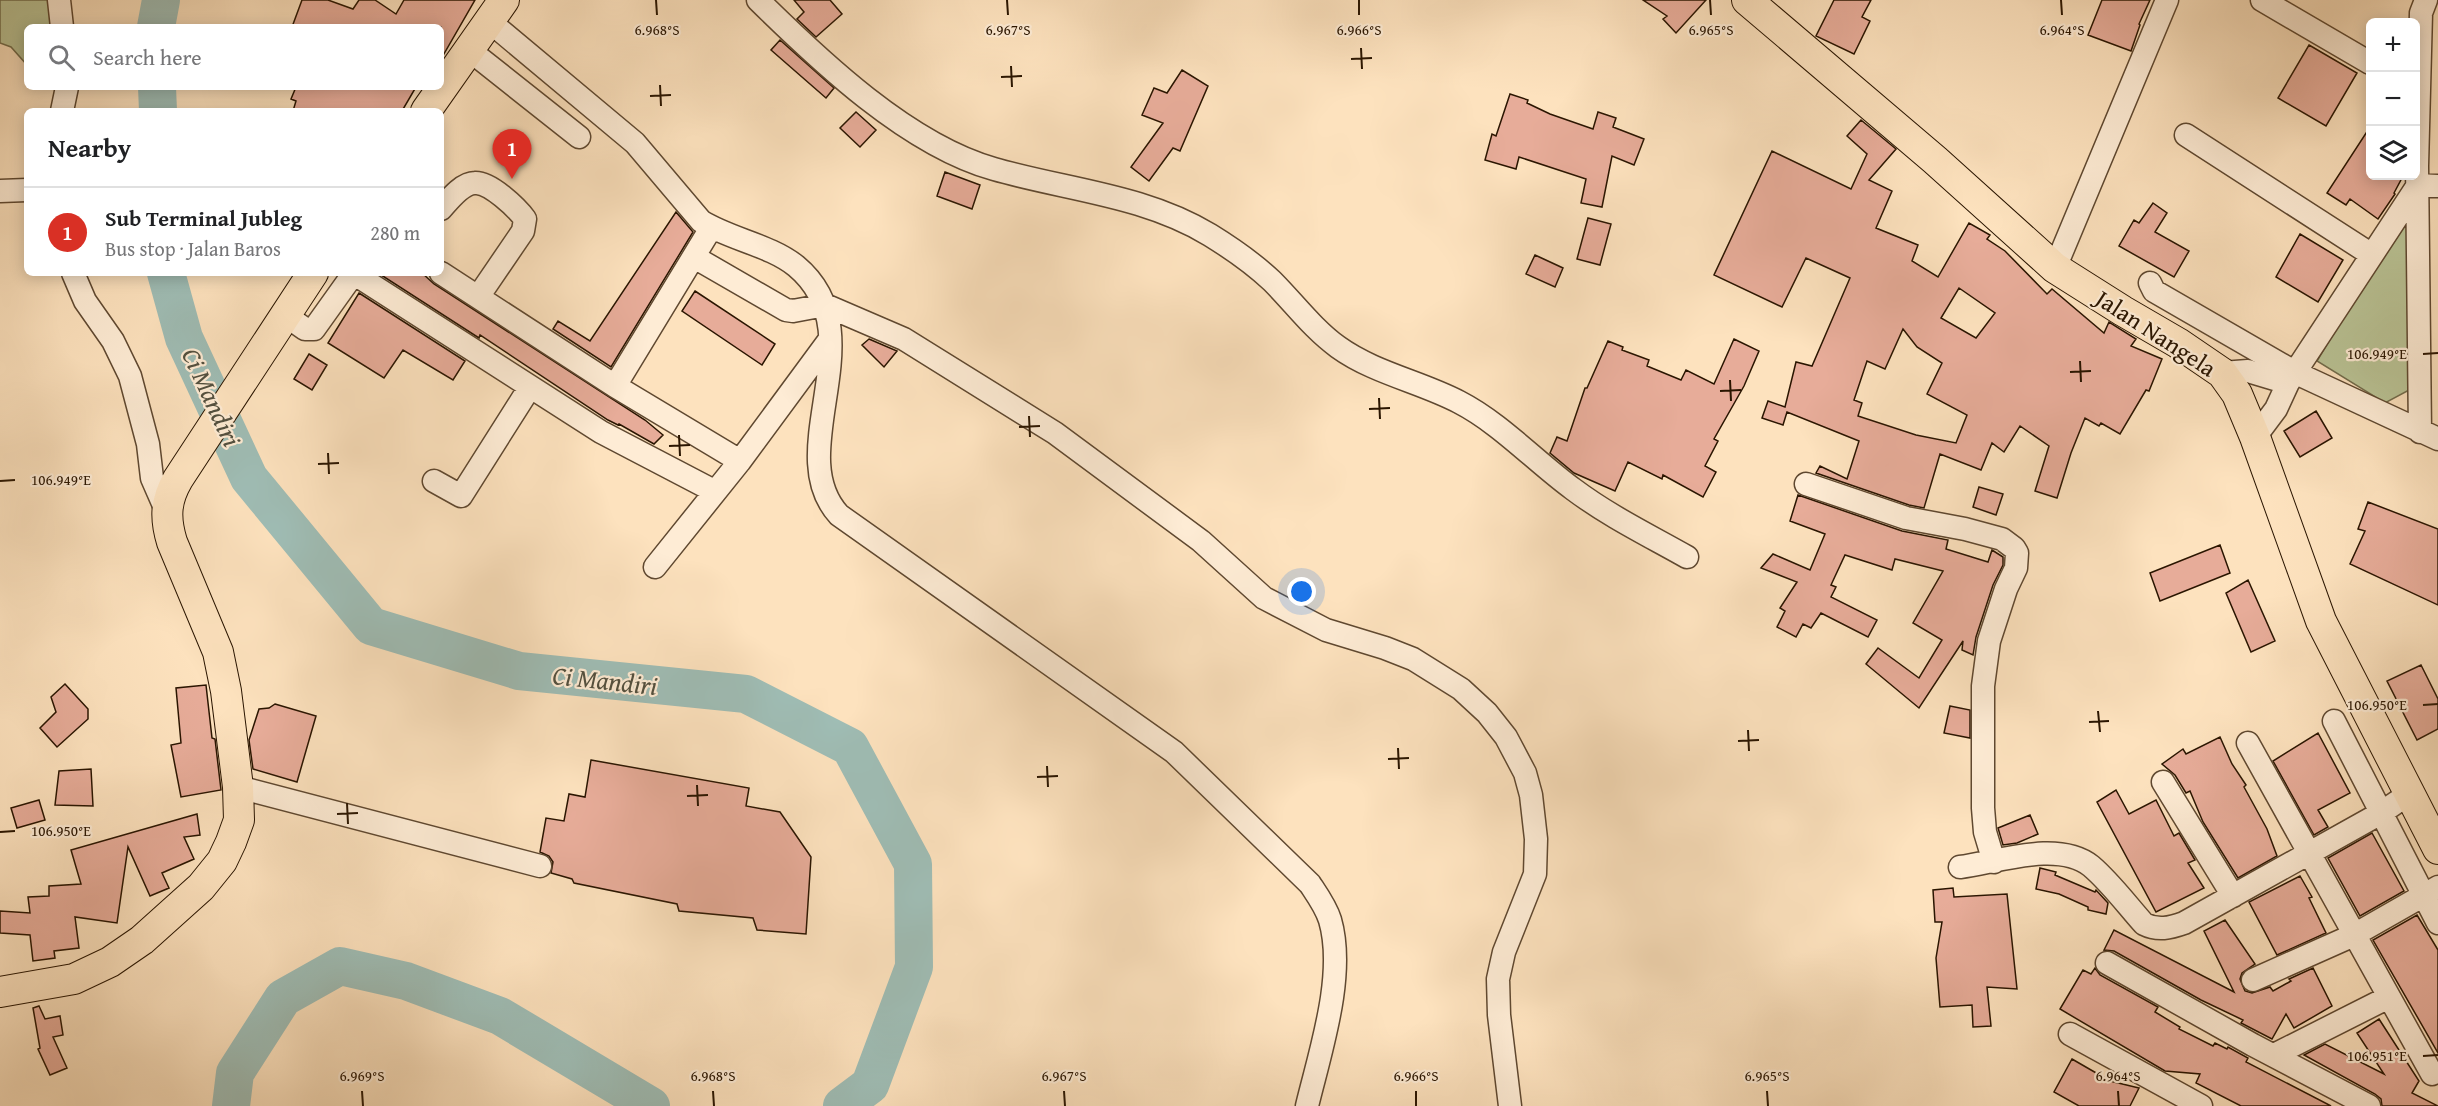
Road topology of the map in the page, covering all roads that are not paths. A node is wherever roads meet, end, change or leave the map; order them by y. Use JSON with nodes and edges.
{"nodes":[{"id":1,"x":59,"y":0,"type":"edge"},
{"id":2,"x":758,"y":0,"type":"edge"},
{"id":3,"x":1747,"y":0,"type":"edge"},
{"id":4,"x":2167,"y":0,"type":"edge"},
{"id":5,"x":2262,"y":0,"type":"edge"},
{"id":6,"x":2426,"y":0,"type":"edge"},
{"id":7,"x":496,"y":10,"type":"edge"},
{"id":8,"x":62,"y":24,"type":"edge"},
{"id":9,"x":468,"y":49,"type":"junction"},
{"id":10,"x":2366,"y":61,"type":"edge"},
{"id":11,"x":2418,"y":72,"type":"edge"},
{"id":12,"x":444,"y":84,"type":"edge"},
{"id":13,"x":66,"y":90,"type":"edge"},
{"id":14,"x":440,"y":90,"type":"edge"},
{"id":15,"x":63,"y":108,"type":"edge"},
{"id":16,"x":428,"y":108,"type":"edge"},
{"id":17,"x":2420,"y":116,"type":"edge"},
{"id":18,"x":2186,"y":135,"type":"dead end"},
{"id":19,"x":579,"y":137,"type":"dead end"},
{"id":20,"x":2428,"y":186,"type":"edge"},
{"id":21,"x":24,"y":190,"type":"edge"},
{"id":22,"x":0,"y":191,"type":"edge"},
{"id":23,"x":444,"y":206,"type":"edge"},
{"id":24,"x":711,"y":228,"type":"junction"},
{"id":25,"x":2372,"y":255,"type":"junction"},
{"id":26,"x":694,"y":257,"type":"junction"},
{"id":27,"x":2055,"y":268,"type":"junction"},
{"id":28,"x":444,"y":275,"type":"edge"},
{"id":29,"x":74,"y":276,"type":"edge"},
{"id":30,"x":311,"y":276,"type":"edge"},
{"id":31,"x":352,"y":276,"type":"edge"},
{"id":32,"x":359,"y":276,"type":"edge"},
{"id":33,"x":2150,"y":283,"type":"dead end"},
{"id":34,"x":478,"y":297,"type":"junction"},
{"id":35,"x":825,"y":304,"type":"junction"},
{"id":36,"x":285,"y":315,"type":"junction"},
{"id":37,"x":830,"y":339,"type":"junction"},
{"id":38,"x":2222,"y":374,"type":"junction"},
{"id":39,"x":2292,"y":378,"type":"junction"},
{"id":40,"x":615,"y":386,"type":"junction"},
{"id":41,"x":530,"y":387,"type":"junction"},
{"id":42,"x":2429,"y":435,"type":"edge"},
{"id":43,"x":2255,"y":437,"type":"junction"},
{"id":44,"x":740,"y":461,"type":"junction"},
{"id":45,"x":434,"y":480,"type":"dead end"},
{"id":46,"x":1806,"y":484,"type":"dead end"},
{"id":47,"x":714,"y":491,"type":"junction"},
{"id":48,"x":166,"y":510,"type":"junction"},
{"id":49,"x":1687,"y":557,"type":"dead end"},
{"id":50,"x":655,"y":567,"type":"dead end"},
{"id":51,"x":2334,"y":721,"type":"dead end"},
{"id":52,"x":2248,"y":743,"type":"dead end"},
{"id":53,"x":2163,"y":782,"type":"dead end"},
{"id":54,"x":238,"y":787,"type":"junction"},
{"id":55,"x":2410,"y":793,"type":"junction"},
{"id":56,"x":2381,"y":813,"type":"junction"},
{"id":57,"x":2438,"y":849,"type":"edge"},
{"id":58,"x":2309,"y":853,"type":"junction"},
{"id":59,"x":1994,"y":862,"type":"junction"},
{"id":60,"x":540,"y":866,"type":"dead end"},
{"id":61,"x":1960,"y":867,"type":"dead end"},
{"id":62,"x":2431,"y":891,"type":"edge"},
{"id":63,"x":2233,"y":896,"type":"junction"},
{"id":64,"x":2438,"y":923,"type":"edge"},
{"id":65,"x":2354,"y":934,"type":"junction"},
{"id":66,"x":2107,"y":963,"type":"dead end"},
{"id":67,"x":2253,"y":980,"type":"dead end"},
{"id":68,"x":0,"y":992,"type":"edge"},
{"id":69,"x":2389,"y":997,"type":"junction"},
{"id":70,"x":2070,"y":1034,"type":"dead end"},
{"id":71,"x":2274,"y":1055,"type":"junction"},
{"id":72,"x":2432,"y":1074,"type":"dead end"},
{"id":73,"x":1307,"y":1106,"type":"edge"},
{"id":74,"x":1510,"y":1106,"type":"edge"},
{"id":75,"x":2201,"y":1106,"type":"edge"},
{"id":76,"x":2369,"y":1106,"type":"edge"}],
"edges":[{"from":1,"to":8,"type":"street"},
{"from":2,"to":49,"type":"street"},
{"from":3,"to":27,"type":"main road","name":"Jalan Nangela"},
{"from":4,"to":27,"type":"street"},
{"from":5,"to":10,"type":"street"},
{"from":6,"to":11,"type":"street"},
{"from":7,"to":9,"type":"main road"},
{"from":7,"to":24,"type":"street"},
{"from":9,"to":12,"type":"main road"},
{"from":9,"to":19,"type":"street"},
{"from":13,"to":15,"type":"street"},
{"from":14,"to":16,"type":"main road"},
{"from":17,"to":20,"type":"street"},
{"from":18,"to":25,"type":"street"},
{"from":20,"to":25,"type":"street"},
{"from":20,"to":42,"type":"street"},
{"from":21,"to":22,"type":"street"},
{"from":23,"to":34,"type":"street"},
{"from":24,"to":26,"type":"street"},
{"from":24,"to":35,"type":"street"},
{"from":25,"to":39,"type":"street"},
{"from":26,"to":35,"type":"street"},
{"from":26,"to":40,"type":"street"},
{"from":27,"to":38,"type":"main road","name":"Jalan Nangela"},
{"from":28,"to":34,"type":"street"},
{"from":29,"to":48,"type":"street"},
{"from":30,"to":36,"type":"main road"},
{"from":31,"to":36,"type":"street"},
{"from":32,"to":41,"type":"street"},
{"from":33,"to":39,"type":"street"},
{"from":34,"to":40,"type":"street"},
{"from":35,"to":37,"type":"street"},
{"from":35,"to":74,"type":"street"},
{"from":36,"to":48,"type":"main road"},
{"from":37,"to":44,"type":"street"},
{"from":37,"to":73,"type":"street"},
{"from":38,"to":39,"type":"street"},
{"from":38,"to":43,"type":"main road","name":"Jalan Nangela"},
{"from":39,"to":42,"type":"street"},
{"from":39,"to":43,"type":"street"},
{"from":40,"to":44,"type":"street"},
{"from":41,"to":45,"type":"street"},
{"from":41,"to":47,"type":"street"},
{"from":43,"to":55,"type":"main road","name":"Jalan Nangela"},
{"from":44,"to":47,"type":"street"},
{"from":46,"to":59,"type":"street"},
{"from":47,"to":50,"type":"street"},
{"from":48,"to":54,"type":"main road"},
{"from":51,"to":56,"type":"street"},
{"from":52,"to":58,"type":"street"},
{"from":53,"to":63,"type":"street"},
{"from":54,"to":60,"type":"street"},
{"from":54,"to":68,"type":"main road"},
{"from":55,"to":56,"type":"street"},
{"from":55,"to":57,"type":"main road","name":"Jalan Nangela"},
{"from":56,"to":58,"type":"street"},
{"from":56,"to":62,"type":"street"},
{"from":58,"to":63,"type":"street"},
{"from":58,"to":65,"type":"street"},
{"from":59,"to":61,"type":"street"},
{"from":59,"to":63,"type":"street"},
{"from":62,"to":64,"type":"street"},
{"from":62,"to":65,"type":"street"},
{"from":65,"to":67,"type":"street"},
{"from":65,"to":69,"type":"street"},
{"from":66,"to":71,"type":"street"},
{"from":69,"to":71,"type":"street"},
{"from":69,"to":72,"type":"street"},
{"from":70,"to":75,"type":"street"},
{"from":71,"to":76,"type":"street"}]}
